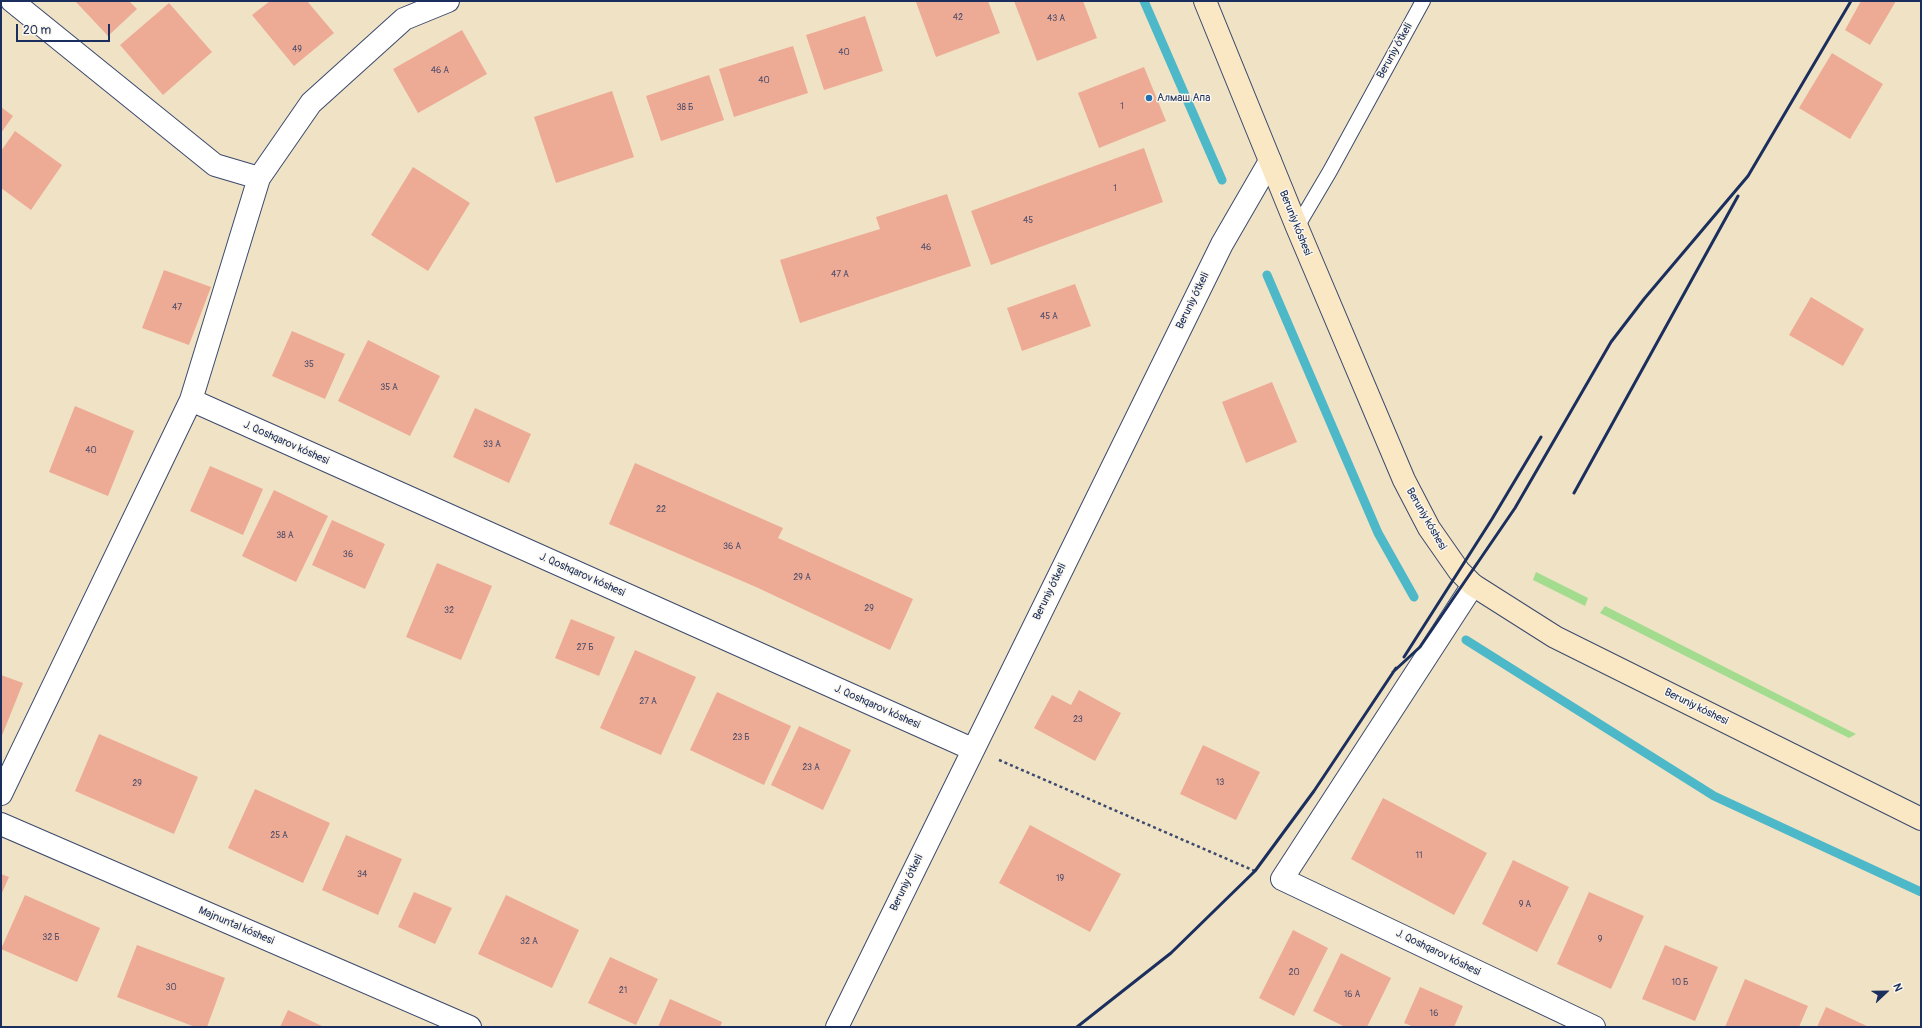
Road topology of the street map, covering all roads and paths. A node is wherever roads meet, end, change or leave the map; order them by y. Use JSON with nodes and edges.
{"nodes":[{"id":1,"x":12,"y":1,"type":"edge"},
{"id":2,"x":448,"y":1,"type":"edge"},
{"id":3,"x":1205,"y":1,"type":"edge"},
{"id":4,"x":1423,"y":1,"type":"edge"},
{"id":5,"x":1270,"y":160,"type":"junction"},
{"id":6,"x":259,"y":178,"type":"junction"},
{"id":7,"x":1296,"y":227,"type":"junction"},
{"id":8,"x":191,"y":400,"type":"junction"},
{"id":9,"x":1473,"y":585,"type":"junction"},
{"id":10,"x":972,"y":749,"type":"junction"},
{"id":11,"x":1,"y":794,"type":"edge"},
{"id":12,"x":1921,"y":819,"type":"edge"},
{"id":13,"x":1,"y":824,"type":"edge"},
{"id":14,"x":1282,"y":879,"type":"junction"},
{"id":15,"x":470,"y":1027,"type":"edge"},
{"id":16,"x":837,"y":1027,"type":"edge"},
{"id":17,"x":1594,"y":1027,"type":"edge"}],
"edges":[{"from":1,"to":6,"type":"street"},
{"from":2,"to":6,"type":"street"},
{"from":3,"to":5,"type":"street","name":"Beruniy kóshesi"},
{"from":4,"to":7,"type":"lane","name":"Beruniy ótkeli"},
{"from":5,"to":7,"type":"street","name":"Beruniy kóshesi"},
{"from":5,"to":10,"type":"street","name":"Beruniy ótkeli"},
{"from":6,"to":8,"type":"street"},
{"from":7,"to":9,"type":"street","name":"Beruniy kóshesi"},
{"from":8,"to":10,"type":"street","name":"J. Qoshqarov kóshesi"},
{"from":8,"to":11,"type":"street"},
{"from":9,"to":12,"type":"street","name":"Beruniy kóshesi"},
{"from":9,"to":14,"type":"street"},
{"from":10,"to":14,"type":"path"},
{"from":10,"to":16,"type":"street","name":"Beruniy ótkeli"},
{"from":13,"to":15,"type":"street","name":"Majnuntal kóshesi"},
{"from":14,"to":17,"type":"street","name":"J. Qoshqarov kóshesi"}]}
